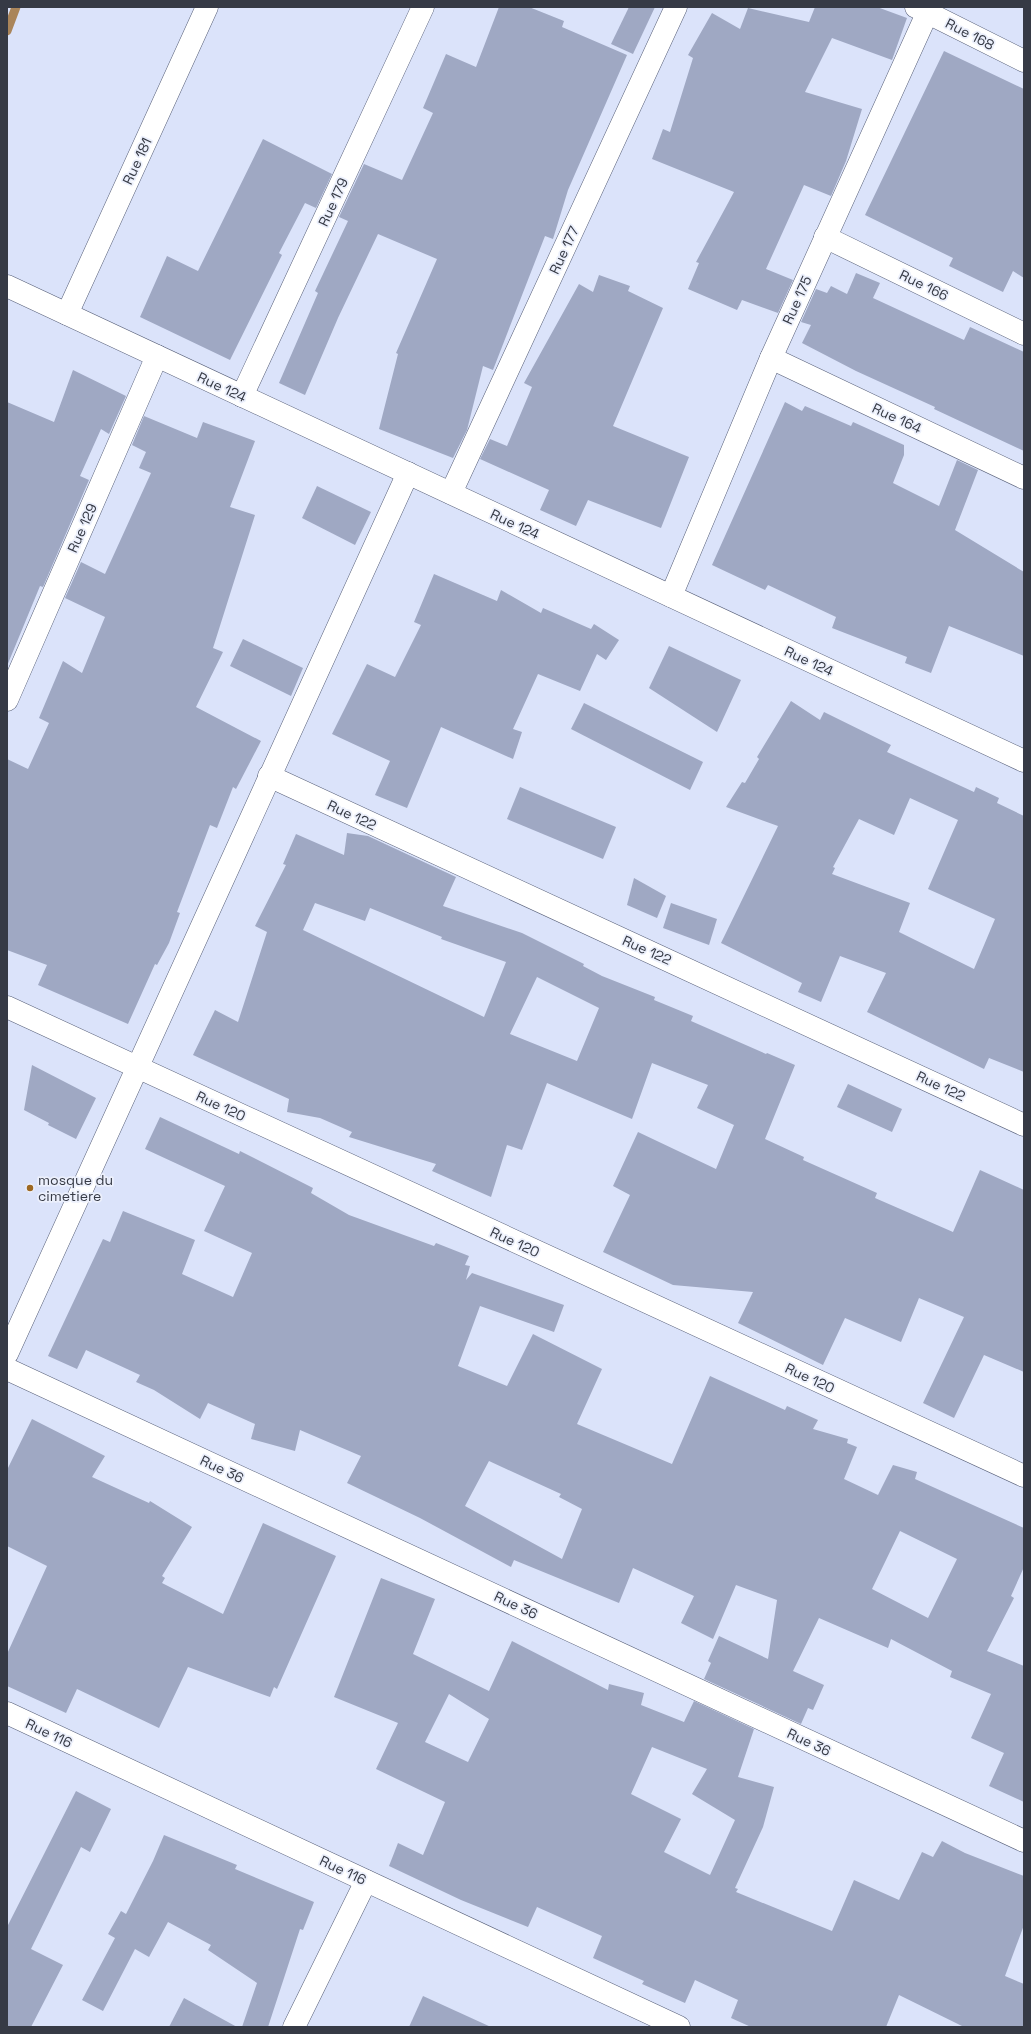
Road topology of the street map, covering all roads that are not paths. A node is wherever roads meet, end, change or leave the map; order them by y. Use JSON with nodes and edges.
{"nodes":[{"id":1,"x":207,"y":7,"type":"edge"},
{"id":2,"x":423,"y":7,"type":"edge"},
{"id":3,"x":676,"y":7,"type":"edge"},
{"id":4,"x":924,"y":9,"type":"edge"},
{"id":5,"x":1024,"y":61,"type":"edge"},
{"id":6,"x":825,"y":236,"type":"junction"},
{"id":7,"x":7,"y":286,"type":"edge"},
{"id":8,"x":67,"y":314,"type":"junction"},
{"id":9,"x":1024,"y":334,"type":"edge"},
{"id":10,"x":157,"y":356,"type":"junction"},
{"id":11,"x":771,"y":358,"type":"junction"},
{"id":12,"x":242,"y":396,"type":"junction"},
{"id":13,"x":408,"y":473,"type":"junction"},
{"id":14,"x":1024,"y":478,"type":"edge"},
{"id":15,"x":451,"y":494,"type":"junction"},
{"id":16,"x":671,"y":596,"type":"junction"},
{"id":17,"x":7,"y":700,"type":"edge"},
{"id":18,"x":1024,"y":761,"type":"edge"},
{"id":19,"x":269,"y":776,"type":"junction"},
{"id":20,"x":7,"y":1007,"type":"edge"},
{"id":21,"x":136,"y":1067,"type":"junction"},
{"id":22,"x":1024,"y":1125,"type":"edge"},
{"id":23,"x":7,"y":1354,"type":"edge"},
{"id":24,"x":7,"y":1369,"type":"edge"},
{"id":25,"x":1024,"y":1476,"type":"edge"},
{"id":26,"x":7,"y":1713,"type":"edge"},
{"id":27,"x":1024,"y":1841,"type":"edge"},
{"id":28,"x":366,"y":1881,"type":"junction"},
{"id":29,"x":294,"y":2027,"type":"edge"},
{"id":30,"x":678,"y":2027,"type":"edge"}],
"edges":[{"from":1,"to":8,"type":"street","name":"Rue 181"},
{"from":2,"to":12,"type":"street","name":"Rue 179"},
{"from":3,"to":15,"type":"street","name":"Rue 177"},
{"from":4,"to":5,"type":"street","name":"Rue 168"},
{"from":4,"to":6,"type":"street","name":"Rue 175"},
{"from":6,"to":9,"type":"street","name":"Rue 166"},
{"from":6,"to":11,"type":"street","name":"Rue 175"},
{"from":7,"to":8,"type":"street","name":"Rue 124"},
{"from":8,"to":10,"type":"street","name":"Rue 124"},
{"from":10,"to":12,"type":"street","name":"Rue 124"},
{"from":10,"to":17,"type":"street","name":"Rue 129"},
{"from":11,"to":14,"type":"street","name":"Rue 164"},
{"from":11,"to":16,"type":"street","name":"Rue 175"},
{"from":12,"to":13,"type":"street","name":"Rue 124"},
{"from":13,"to":15,"type":"street","name":"Rue 124"},
{"from":13,"to":19,"type":"street"},
{"from":15,"to":16,"type":"street","name":"Rue 124"},
{"from":16,"to":18,"type":"street","name":"Rue 124"},
{"from":19,"to":21,"type":"street"},
{"from":19,"to":22,"type":"street","name":"Rue 122"},
{"from":20,"to":21,"type":"street","name":"Rue 120"},
{"from":21,"to":23,"type":"street"},
{"from":21,"to":25,"type":"street","name":"Rue 120"},
{"from":24,"to":27,"type":"street","name":"Rue 36"},
{"from":26,"to":28,"type":"street","name":"Rue 116"},
{"from":28,"to":29,"type":"street"},
{"from":28,"to":30,"type":"street","name":"Rue 116"}]}
